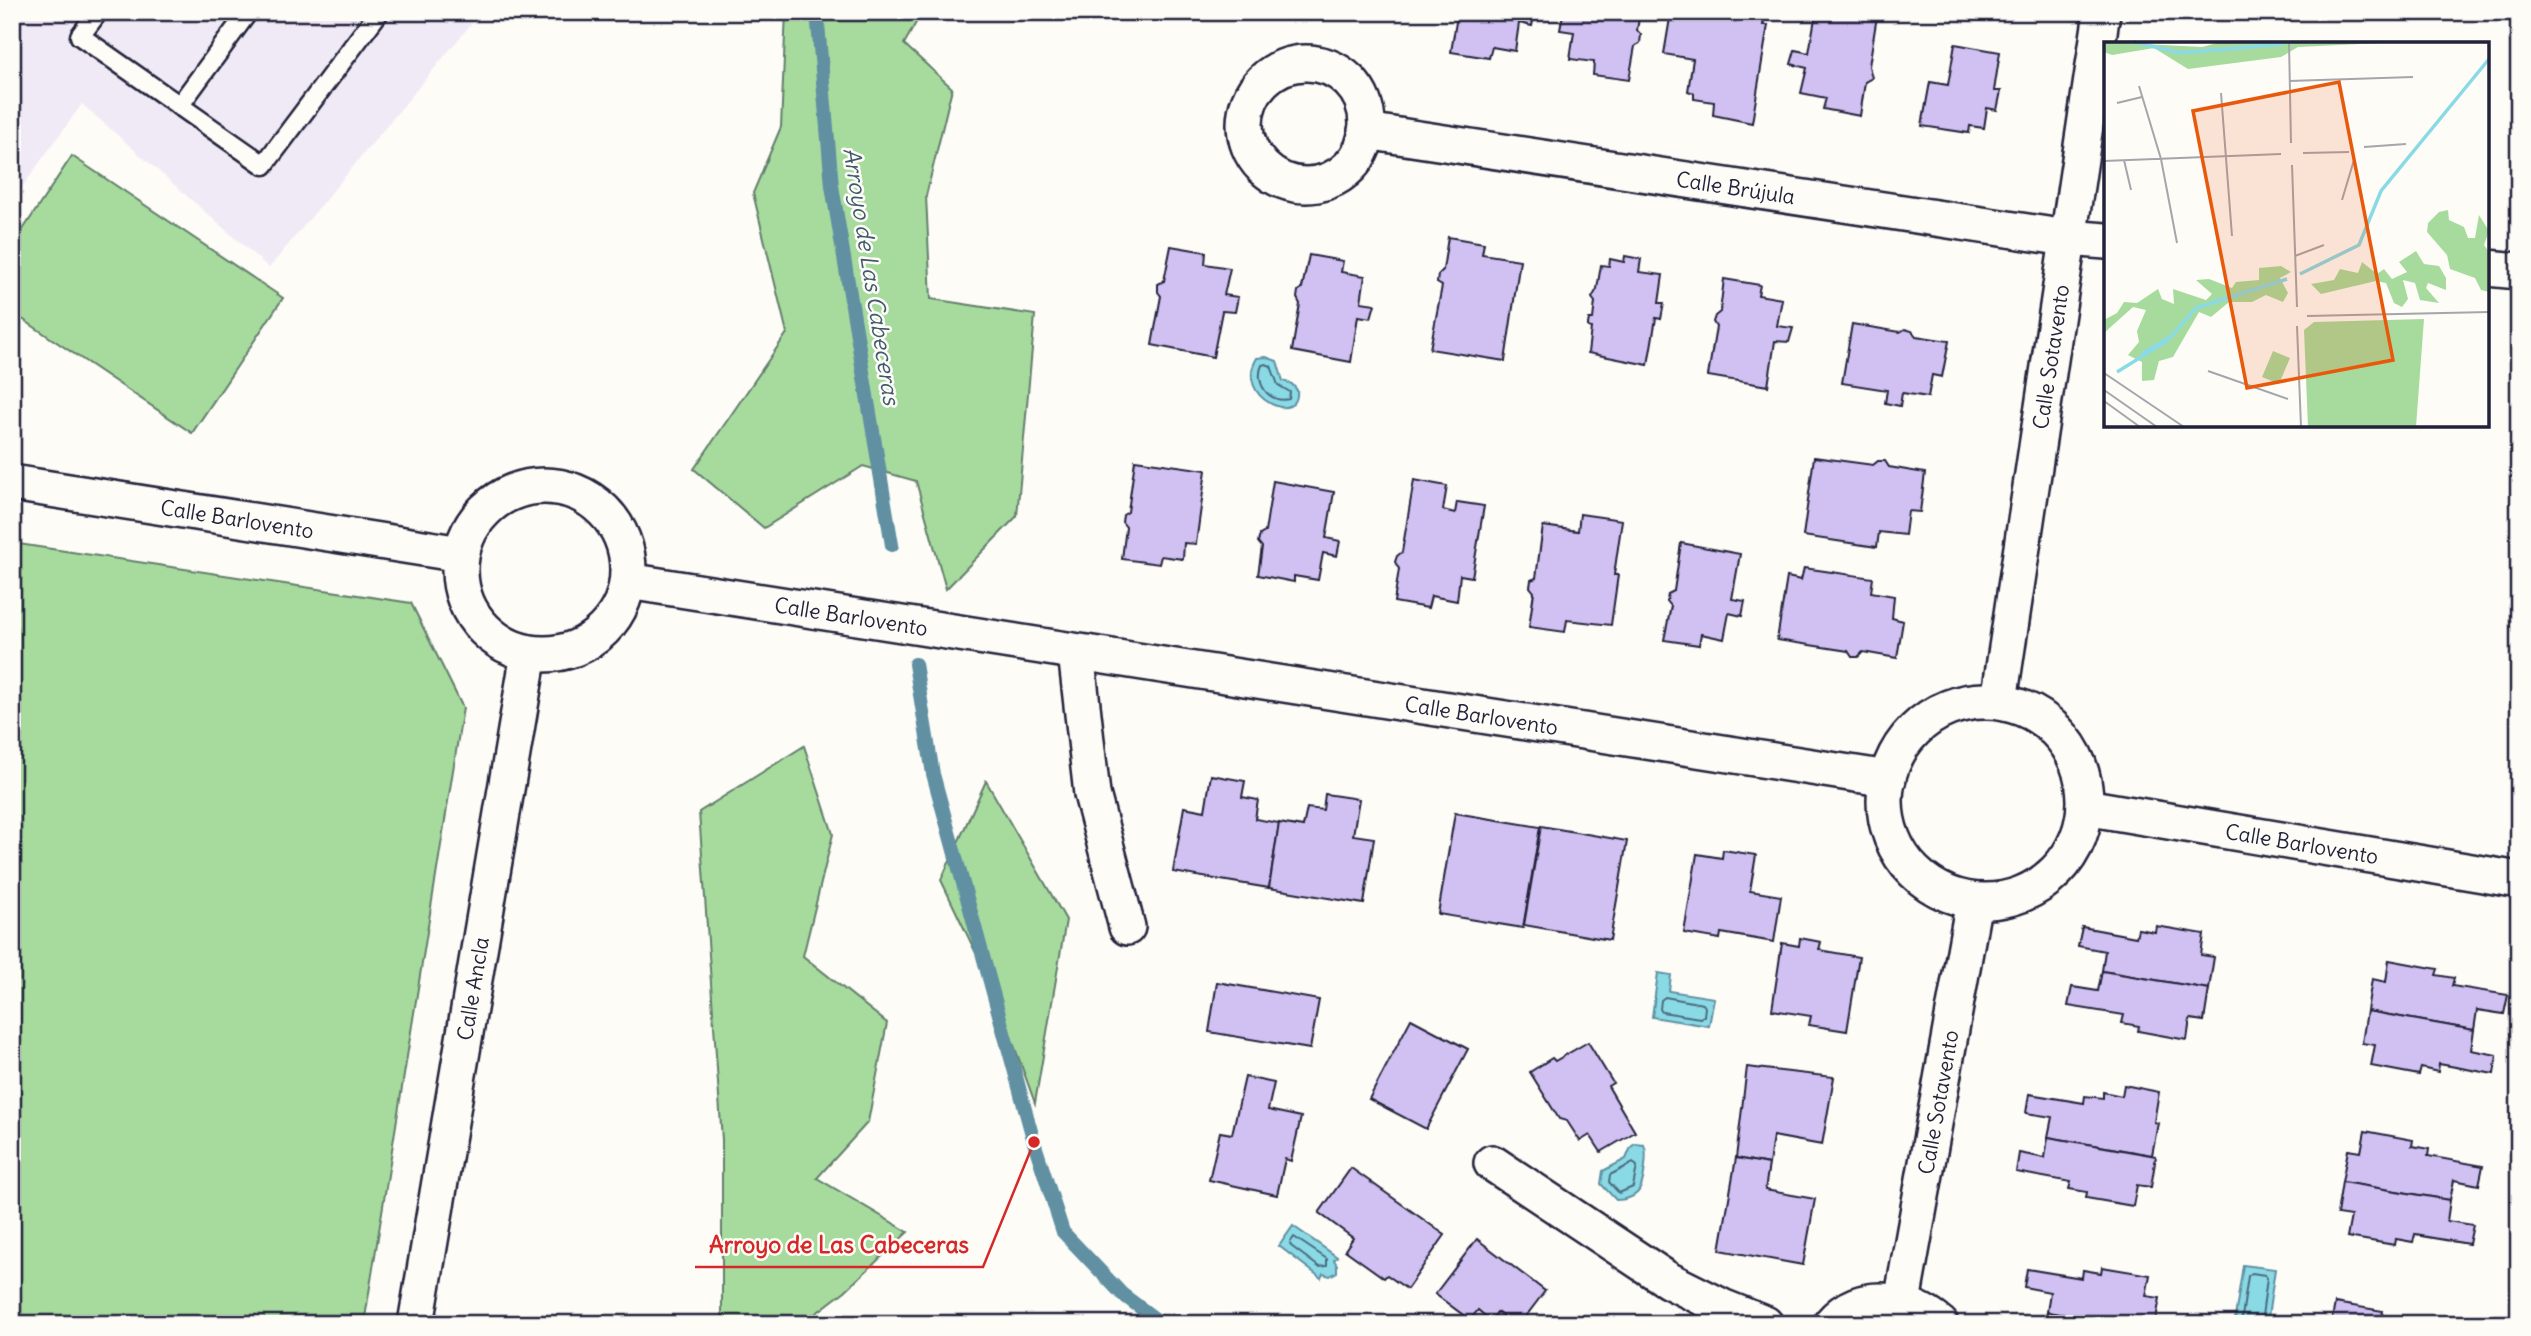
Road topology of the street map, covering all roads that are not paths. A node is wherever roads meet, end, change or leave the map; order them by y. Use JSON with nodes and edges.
{"nodes":[{"id":1,"x":98,"y":12,"type":"edge"},
{"id":2,"x":248,"y":12,"type":"edge"},
{"id":3,"x":379,"y":12,"type":"edge"},
{"id":4,"x":2102,"y":12,"type":"edge"},
{"id":5,"x":179,"y":106,"type":"junction"},
{"id":6,"x":1366,"y":131,"type":"dead end"},
{"id":7,"x":2067,"y":238,"type":"junction"},
{"id":8,"x":2104,"y":241,"type":"edge"},
{"id":9,"x":2489,"y":268,"type":"edge"},
{"id":10,"x":2519,"y":271,"type":"edge"},
{"id":11,"x":12,"y":483,"type":"edge"},
{"id":12,"x":461,"y":554,"type":"junction"},
{"id":13,"x":628,"y":582,"type":"junction"},
{"id":14,"x":1076,"y":652,"type":"junction"},
{"id":15,"x":529,"y":653,"type":"junction"},
{"id":16,"x":1999,"y":701,"type":"junction"},
{"id":17,"x":1888,"y":779,"type":"junction"},
{"id":18,"x":2085,"y":807,"type":"junction"},
{"id":19,"x":2519,"y":880,"type":"edge"},
{"id":20,"x":1974,"y":901,"type":"junction"},
{"id":21,"x":1127,"y":927,"type":"dead end"},
{"id":22,"x":1492,"y":1163,"type":"dead end"},
{"id":23,"x":1902,"y":1302,"type":"junction"},
{"id":24,"x":416,"y":1324,"type":"edge"},
{"id":25,"x":1765,"y":1324,"type":"edge"},
{"id":26,"x":1831,"y":1324,"type":"edge"},
{"id":27,"x":1940,"y":1324,"type":"edge"}],
"edges":[{"from":1,"to":5,"type":"lane"},
{"from":2,"to":5,"type":"lane"},
{"from":3,"to":5,"type":"lane"},
{"from":4,"to":7,"type":"street","name":"Calle Sotavento"},
{"from":6,"to":7,"type":"street","name":"Calle Brújula"},
{"from":7,"to":8,"type":"street","name":"Calle Brújula"},
{"from":7,"to":16,"type":"street","name":"Calle Sotavento"},
{"from":9,"to":10,"type":"street"},
{"from":11,"to":12,"type":"street","name":"Calle Barlovento"},
{"from":12,"to":13,"type":"street"},
{"from":12,"to":15,"type":"street"},
{"from":13,"to":14,"type":"street","name":"Calle Barlovento"},
{"from":13,"to":15,"type":"street"},
{"from":14,"to":17,"type":"street","name":"Calle Barlovento"},
{"from":14,"to":21,"type":"street"},
{"from":15,"to":24,"type":"street","name":"Calle Ancla"},
{"from":16,"to":17,"type":"street"},
{"from":16,"to":18,"type":"street"},
{"from":17,"to":20,"type":"street"},
{"from":18,"to":19,"type":"street","name":"Calle Barlovento"},
{"from":18,"to":20,"type":"street"},
{"from":20,"to":23,"type":"street","name":"Calle Sotavento"},
{"from":22,"to":25,"type":"street"},
{"from":23,"to":26,"type":"street"},
{"from":23,"to":27,"type":"street"}]}
